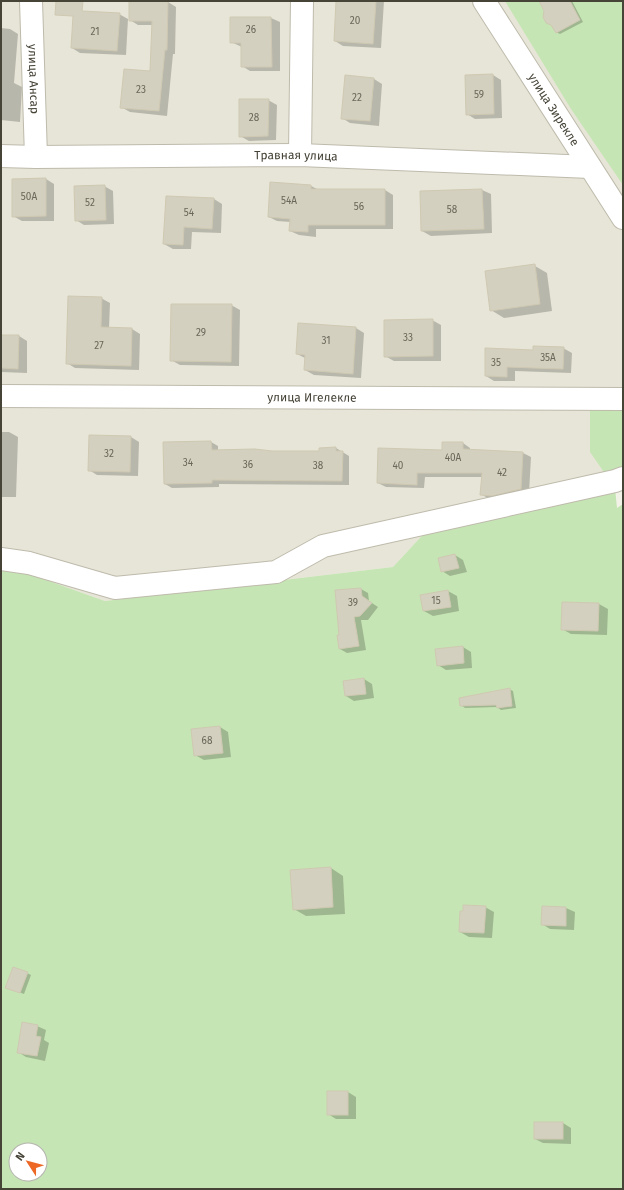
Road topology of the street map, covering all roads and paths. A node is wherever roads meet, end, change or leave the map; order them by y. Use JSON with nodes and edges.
{"nodes":[{"id":1,"x":31,"y":1,"type":"edge"},
{"id":2,"x":302,"y":1,"type":"edge"},
{"id":3,"x":484,"y":1,"type":"edge"},
{"id":4,"x":300,"y":155,"type":"junction"},
{"id":5,"x":1,"y":156,"type":"edge"},
{"id":6,"x":36,"y":157,"type":"junction"},
{"id":7,"x":590,"y":167,"type":"junction"},
{"id":8,"x":623,"y":218,"type":"edge"},
{"id":9,"x":1,"y":396,"type":"edge"},
{"id":10,"x":623,"y":399,"type":"edge"},
{"id":11,"x":623,"y":478,"type":"edge"},
{"id":12,"x":1,"y":559,"type":"edge"}],
"edges":[{"from":1,"to":6,"type":"street","name":"улица Ансар"},
{"from":2,"to":4,"type":"street"},
{"from":3,"to":7,"type":"street","name":"улица Зирекле"},
{"from":4,"to":6,"type":"street","name":"Травная улица"},
{"from":4,"to":7,"type":"street","name":"Травная улица"},
{"from":5,"to":6,"type":"street","name":"Травная улица"},
{"from":7,"to":8,"type":"street","name":"улица Зирекле"},
{"from":9,"to":10,"type":"street","name":"улица Игелекле"},
{"from":11,"to":12,"type":"street"}]}
